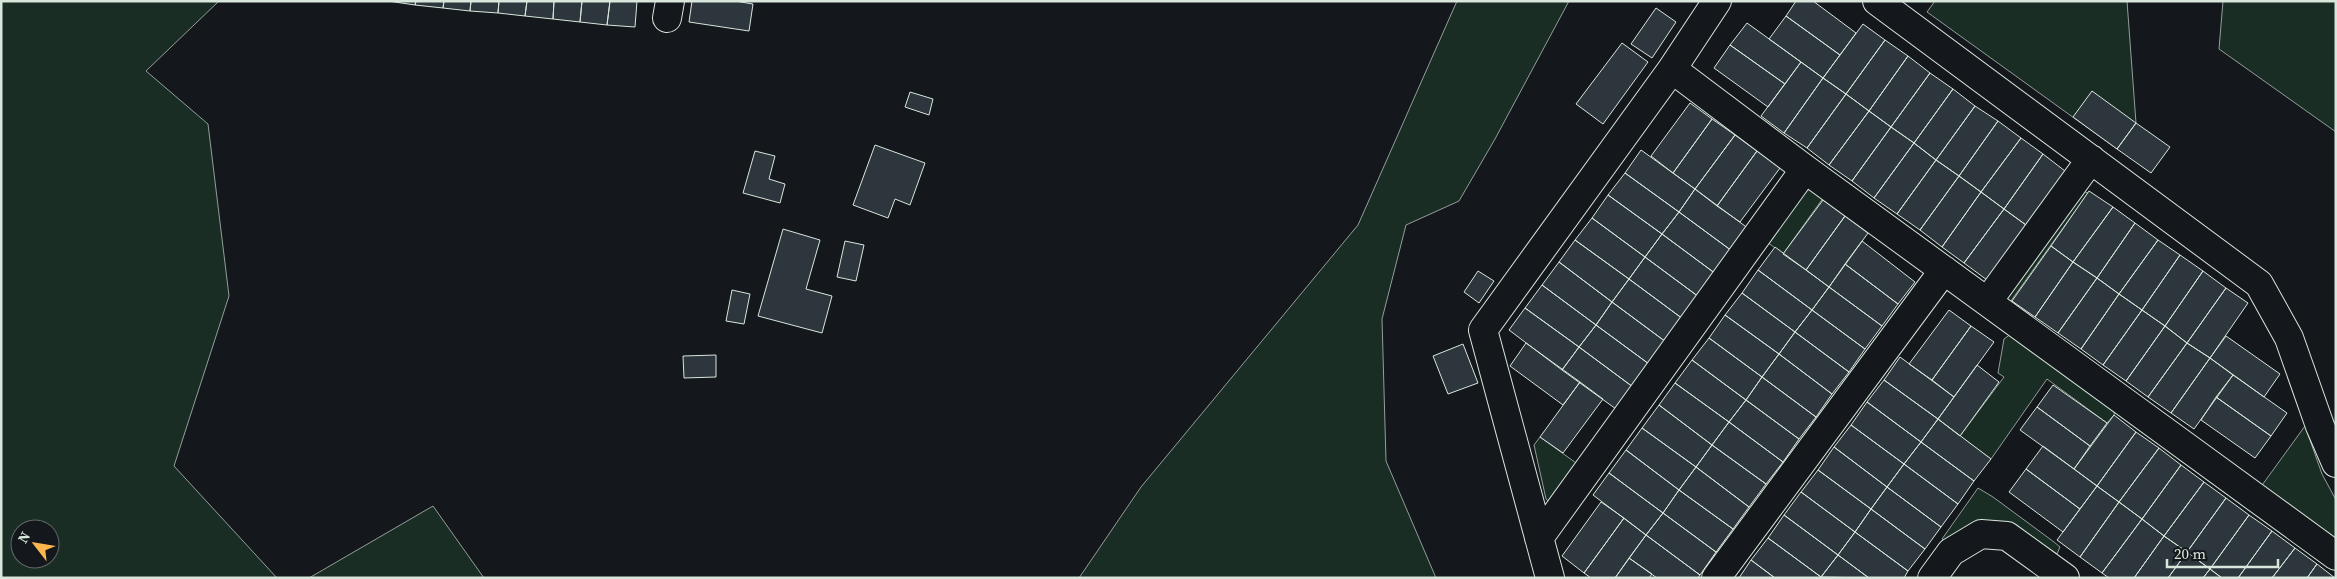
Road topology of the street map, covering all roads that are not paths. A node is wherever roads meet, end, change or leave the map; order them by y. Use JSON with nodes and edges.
{"nodes":[{"id":1,"x":1717,"y":1,"type":"edge"},
{"id":2,"x":1721,"y":1,"type":"edge"},
{"id":3,"x":1735,"y":1,"type":"edge"},
{"id":4,"x":1877,"y":1,"type":"edge"},
{"id":5,"x":1672,"y":69,"type":"junction"},
{"id":6,"x":2091,"y":159,"type":"junction"},
{"id":7,"x":1805,"y":169,"type":"junction"},
{"id":8,"x":1944,"y":270,"type":"junction"},
{"id":9,"x":1988,"y":301,"type":"junction"},
{"id":10,"x":2336,"y":463,"type":"edge"},
{"id":11,"x":1539,"y":538,"type":"junction"},
{"id":12,"x":2336,"y":556,"type":"edge"},
{"id":13,"x":1550,"y":578,"type":"edge"},
{"id":14,"x":1716,"y":578,"type":"edge"},
{"id":15,"x":1932,"y":578,"type":"edge"},
{"id":16,"x":2065,"y":578,"type":"edge"}],
"edges":[{"from":1,"to":5,"type":"street"},
{"from":2,"to":3,"type":"street"},
{"from":4,"to":6,"type":"street"},
{"from":5,"to":7,"type":"street"},
{"from":5,"to":11,"type":"street"},
{"from":6,"to":9,"type":"street"},
{"from":6,"to":10,"type":"street"},
{"from":7,"to":8,"type":"street"},
{"from":7,"to":11,"type":"street"},
{"from":8,"to":9,"type":"street"},
{"from":8,"to":14,"type":"street"},
{"from":9,"to":12,"type":"street"},
{"from":11,"to":13,"type":"street"},
{"from":15,"to":16,"type":"street"}]}
